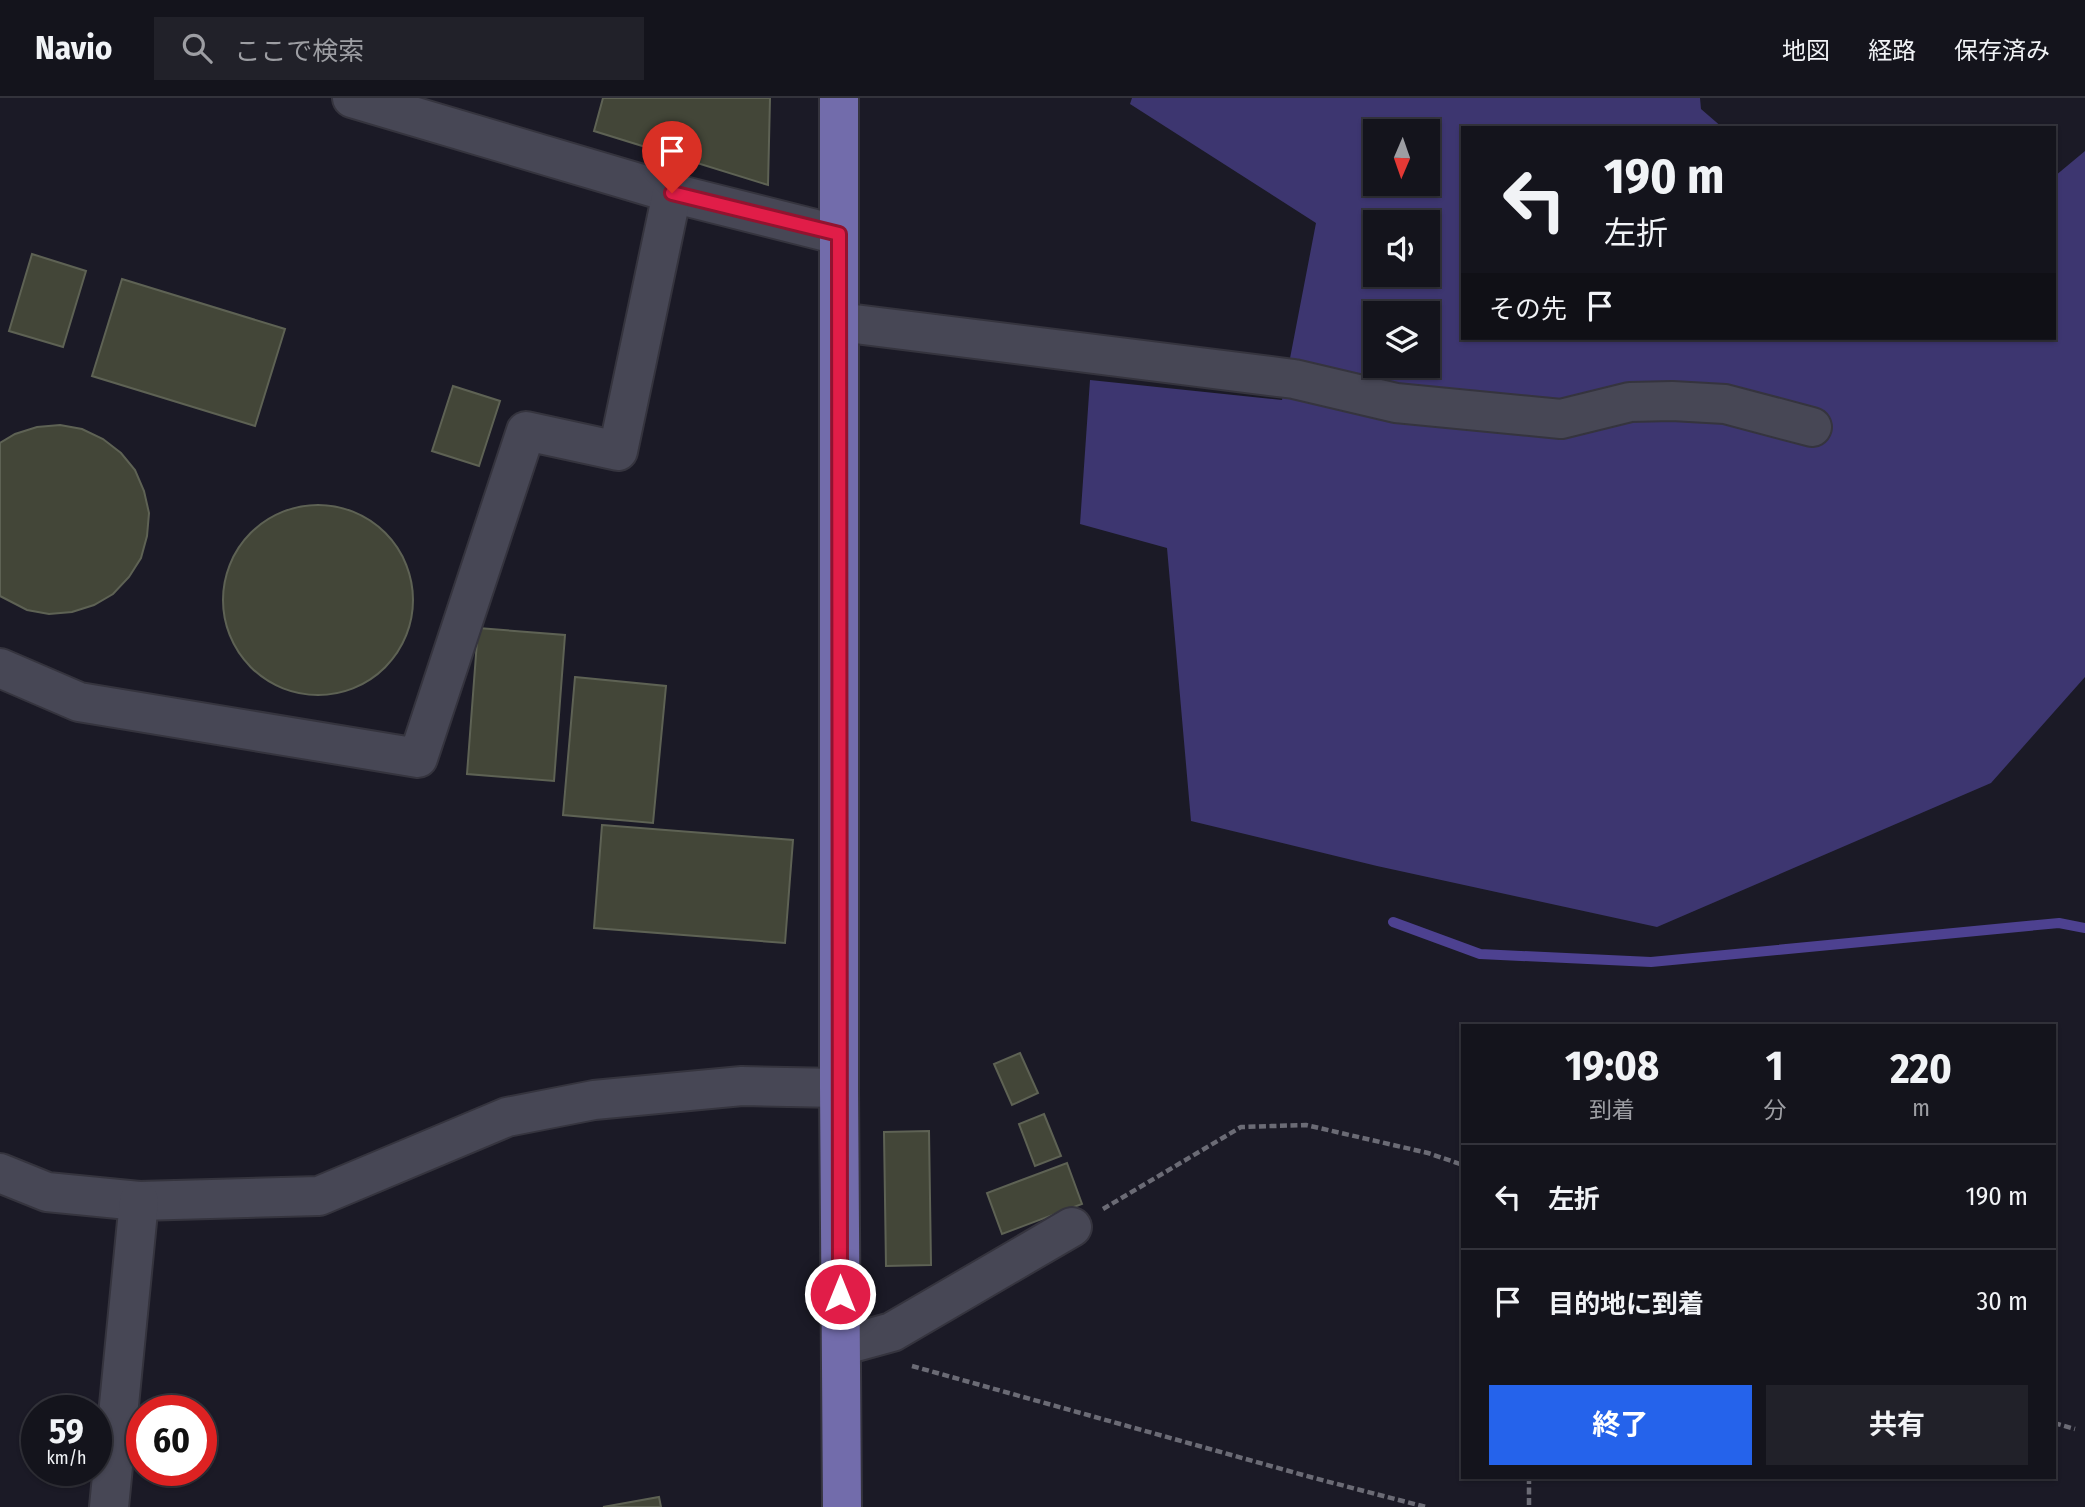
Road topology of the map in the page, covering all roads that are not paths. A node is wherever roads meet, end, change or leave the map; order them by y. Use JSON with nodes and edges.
{"nodes":[{"id":1,"x":352,"y":98,"type":"edge"},
{"id":2,"x":839,"y":98,"type":"edge"},
{"id":3,"x":672,"y":193,"type":"junction"},
{"id":4,"x":839,"y":234,"type":"junction"},
{"id":5,"x":839,"y":322,"type":"junction"},
{"id":6,"x":1812,"y":427,"type":"dead end"},
{"id":7,"x":0,"y":668,"type":"edge"},
{"id":8,"x":839,"y":1088,"type":"junction"},
{"id":9,"x":0,"y":1173,"type":"edge"},
{"id":10,"x":139,"y":1201,"type":"junction"},
{"id":11,"x":1072,"y":1227,"type":"road end"},
{"id":12,"x":841,"y":1346,"type":"junction"},
{"id":13,"x":109,"y":1507,"type":"edge"},
{"id":14,"x":842,"y":1507,"type":"edge"}],
"edges":[{"from":1,"to":3,"type":"street"},
{"from":2,"to":4,"type":"main road"},
{"from":3,"to":4,"type":"street"},
{"from":3,"to":7,"type":"street"},
{"from":4,"to":5,"type":"main road"},
{"from":5,"to":6,"type":"street"},
{"from":5,"to":8,"type":"main road"},
{"from":8,"to":10,"type":"street"},
{"from":8,"to":12,"type":"main road"},
{"from":9,"to":10,"type":"street"},
{"from":10,"to":13,"type":"street"},
{"from":11,"to":12,"type":"street"},
{"from":12,"to":14,"type":"main road"}]}
